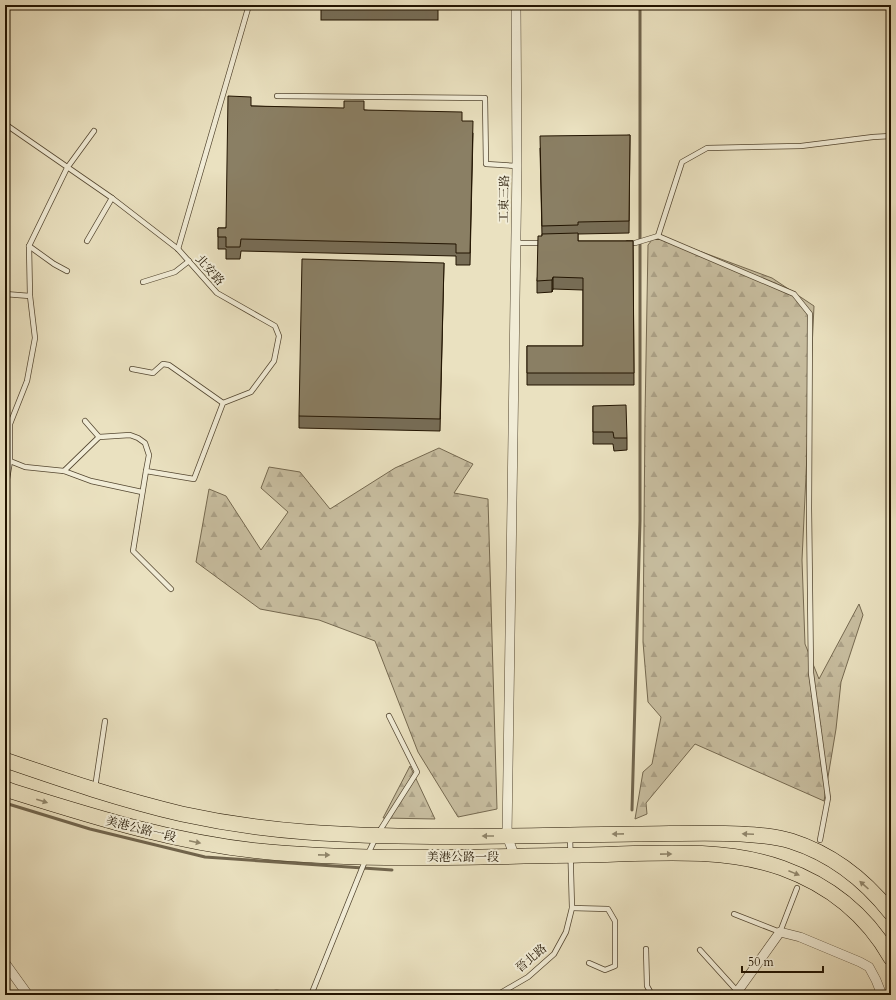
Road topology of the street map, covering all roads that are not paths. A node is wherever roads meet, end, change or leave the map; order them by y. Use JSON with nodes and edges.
{"nodes":[{"id":1,"x":249,"y":5,"type":"edge"},
{"id":2,"x":516,"y":5,"type":"edge"},
{"id":3,"x":277,"y":96,"type":"dead end"},
{"id":4,"x":5,"y":124,"type":"edge"},
{"id":5,"x":94,"y":131,"type":"dead end"},
{"id":6,"x":891,"y":136,"type":"edge"},
{"id":7,"x":517,"y":166,"type":"junction"},
{"id":8,"x":67,"y":168,"type":"junction"},
{"id":9,"x":112,"y":198,"type":"junction"},
{"id":10,"x":658,"y":236,"type":"junction"},
{"id":11,"x":87,"y":240,"type":"dead end"},
{"id":12,"x":547,"y":242,"type":"edge"},
{"id":13,"x":516,"y":243,"type":"junction"},
{"id":14,"x":621,"y":243,"type":"edge"},
{"id":15,"x":29,"y":246,"type":"junction"},
{"id":16,"x":178,"y":249,"type":"junction"},
{"id":17,"x":189,"y":261,"type":"junction"},
{"id":18,"x":67,"y":271,"type":"dead end"},
{"id":19,"x":143,"y":282,"type":"dead end"},
{"id":20,"x":5,"y":294,"type":"edge"},
{"id":21,"x":30,"y":296,"type":"junction"},
{"id":22,"x":132,"y":369,"type":"dead end"},
{"id":23,"x":223,"y":403,"type":"junction"},
{"id":24,"x":85,"y":421,"type":"dead end"},
{"id":25,"x":99,"y":437,"type":"junction"},
{"id":26,"x":10,"y":461,"type":"junction"},
{"id":27,"x":64,"y":471,"type":"junction"},
{"id":28,"x":146,"y":471,"type":"junction"},
{"id":29,"x":5,"y":491,"type":"edge"},
{"id":30,"x":142,"y":492,"type":"junction"},
{"id":31,"x":171,"y":589,"type":"dead end"},
{"id":32,"x":389,"y":716,"type":"dead end"},
{"id":33,"x":105,"y":721,"type":"dead end"},
{"id":34,"x":5,"y":760,"type":"edge"},
{"id":35,"x":5,"y":789,"type":"edge"},
{"id":36,"x":95,"y":790,"type":"junction"},
{"id":37,"x":377,"y":835,"type":"junction"},
{"id":38,"x":570,"y":835,"type":"junction"},
{"id":39,"x":507,"y":836,"type":"junction"},
{"id":40,"x":820,"y":840,"type":"dead end"},
{"id":41,"x":570,"y":855,"type":"junction"},
{"id":42,"x":367,"y":856,"type":"junction"},
{"id":43,"x":515,"y":857,"type":"junction"},
{"id":44,"x":797,"y":888,"type":"dead end"},
{"id":45,"x":572,"y":908,"type":"junction"},
{"id":46,"x":891,"y":913,"type":"edge"},
{"id":47,"x":734,"y":914,"type":"dead end"},
{"id":48,"x":780,"y":932,"type":"junction"},
{"id":49,"x":646,"y":949,"type":"dead end"},
{"id":50,"x":700,"y":950,"type":"dead end"},
{"id":51,"x":891,"y":958,"type":"edge"},
{"id":52,"x":589,"y":963,"type":"dead end"},
{"id":53,"x":5,"y":964,"type":"edge"},
{"id":54,"x":737,"y":993,"type":"edge"},
{"id":55,"x":28,"y":995,"type":"edge"},
{"id":56,"x":266,"y":995,"type":"edge"},
{"id":57,"x":289,"y":995,"type":"edge"},
{"id":58,"x":310,"y":995,"type":"edge"},
{"id":59,"x":498,"y":995,"type":"edge"},
{"id":60,"x":652,"y":995,"type":"edge"},
{"id":61,"x":882,"y":995,"type":"edge"}],
"edges":[{"from":1,"to":16,"type":"lane"},
{"from":2,"to":7,"type":"street","name":"工東三路"},
{"from":3,"to":7,"type":"lane"},
{"from":4,"to":8,"type":"lane","name":"北安路"},
{"from":5,"to":8,"type":"lane"},
{"from":6,"to":10,"type":"lane"},
{"from":7,"to":13,"type":"street","name":"工東三路"},
{"from":8,"to":9,"type":"lane","name":"北安路"},
{"from":8,"to":15,"type":"lane"},
{"from":9,"to":11,"type":"lane"},
{"from":9,"to":16,"type":"lane","name":"北安路"},
{"from":10,"to":14,"type":"lane"},
{"from":10,"to":40,"type":"lane"},
{"from":12,"to":13,"type":"lane"},
{"from":13,"to":39,"type":"street","name":"工東三路"},
{"from":15,"to":18,"type":"lane"},
{"from":15,"to":21,"type":"lane"},
{"from":16,"to":17,"type":"lane","name":"北安路"},
{"from":17,"to":19,"type":"lane"},
{"from":17,"to":23,"type":"lane","name":"北安路"},
{"from":20,"to":21,"type":"lane"},
{"from":21,"to":26,"type":"lane"},
{"from":22,"to":23,"type":"lane"},
{"from":23,"to":28,"type":"lane"},
{"from":24,"to":25,"type":"lane"},
{"from":25,"to":27,"type":"lane"},
{"from":25,"to":28,"type":"lane"},
{"from":26,"to":27,"type":"lane"},
{"from":26,"to":29,"type":"lane"},
{"from":27,"to":30,"type":"lane"},
{"from":28,"to":30,"type":"lane"},
{"from":30,"to":31,"type":"lane"},
{"from":32,"to":37,"type":"lane"},
{"from":33,"to":36,"type":"lane"},
{"from":34,"to":36,"type":"main road","name":"美港公路一段"},
{"from":35,"to":42,"type":"main road","name":"美港公路一段","one_way":true},
{"from":36,"to":37,"type":"main road","name":"美港公路一段"},
{"from":39,"to":37,"type":"main road","name":"美港公路一段","one_way":true},
{"from":37,"to":42,"type":"lane"},
{"from":38,"to":39,"type":"main road","name":"美港公路一段"},
{"from":38,"to":41,"type":"lane","name":"晉北路"},
{"from":46,"to":38,"type":"main road","name":"美港公路一段","one_way":true},
{"from":39,"to":43,"type":"street"},
{"from":41,"to":43,"type":"main road","name":"美港公路一段"},
{"from":41,"to":45,"type":"lane","name":"晉北路"},
{"from":41,"to":51,"type":"main road","name":"美港公路一段","one_way":true},
{"from":42,"to":43,"type":"main road","name":"美港公路一段"},
{"from":42,"to":58,"type":"lane"},
{"from":44,"to":48,"type":"lane"},
{"from":45,"to":52,"type":"lane"},
{"from":45,"to":59,"type":"lane","name":"晉北路"},
{"from":47,"to":48,"type":"lane"},
{"from":48,"to":54,"type":"street"},
{"from":48,"to":61,"type":"street"},
{"from":49,"to":60,"type":"lane"},
{"from":50,"to":54,"type":"lane"},
{"from":53,"to":55,"type":"street"},
{"from":56,"to":57,"type":"lane"}]}
